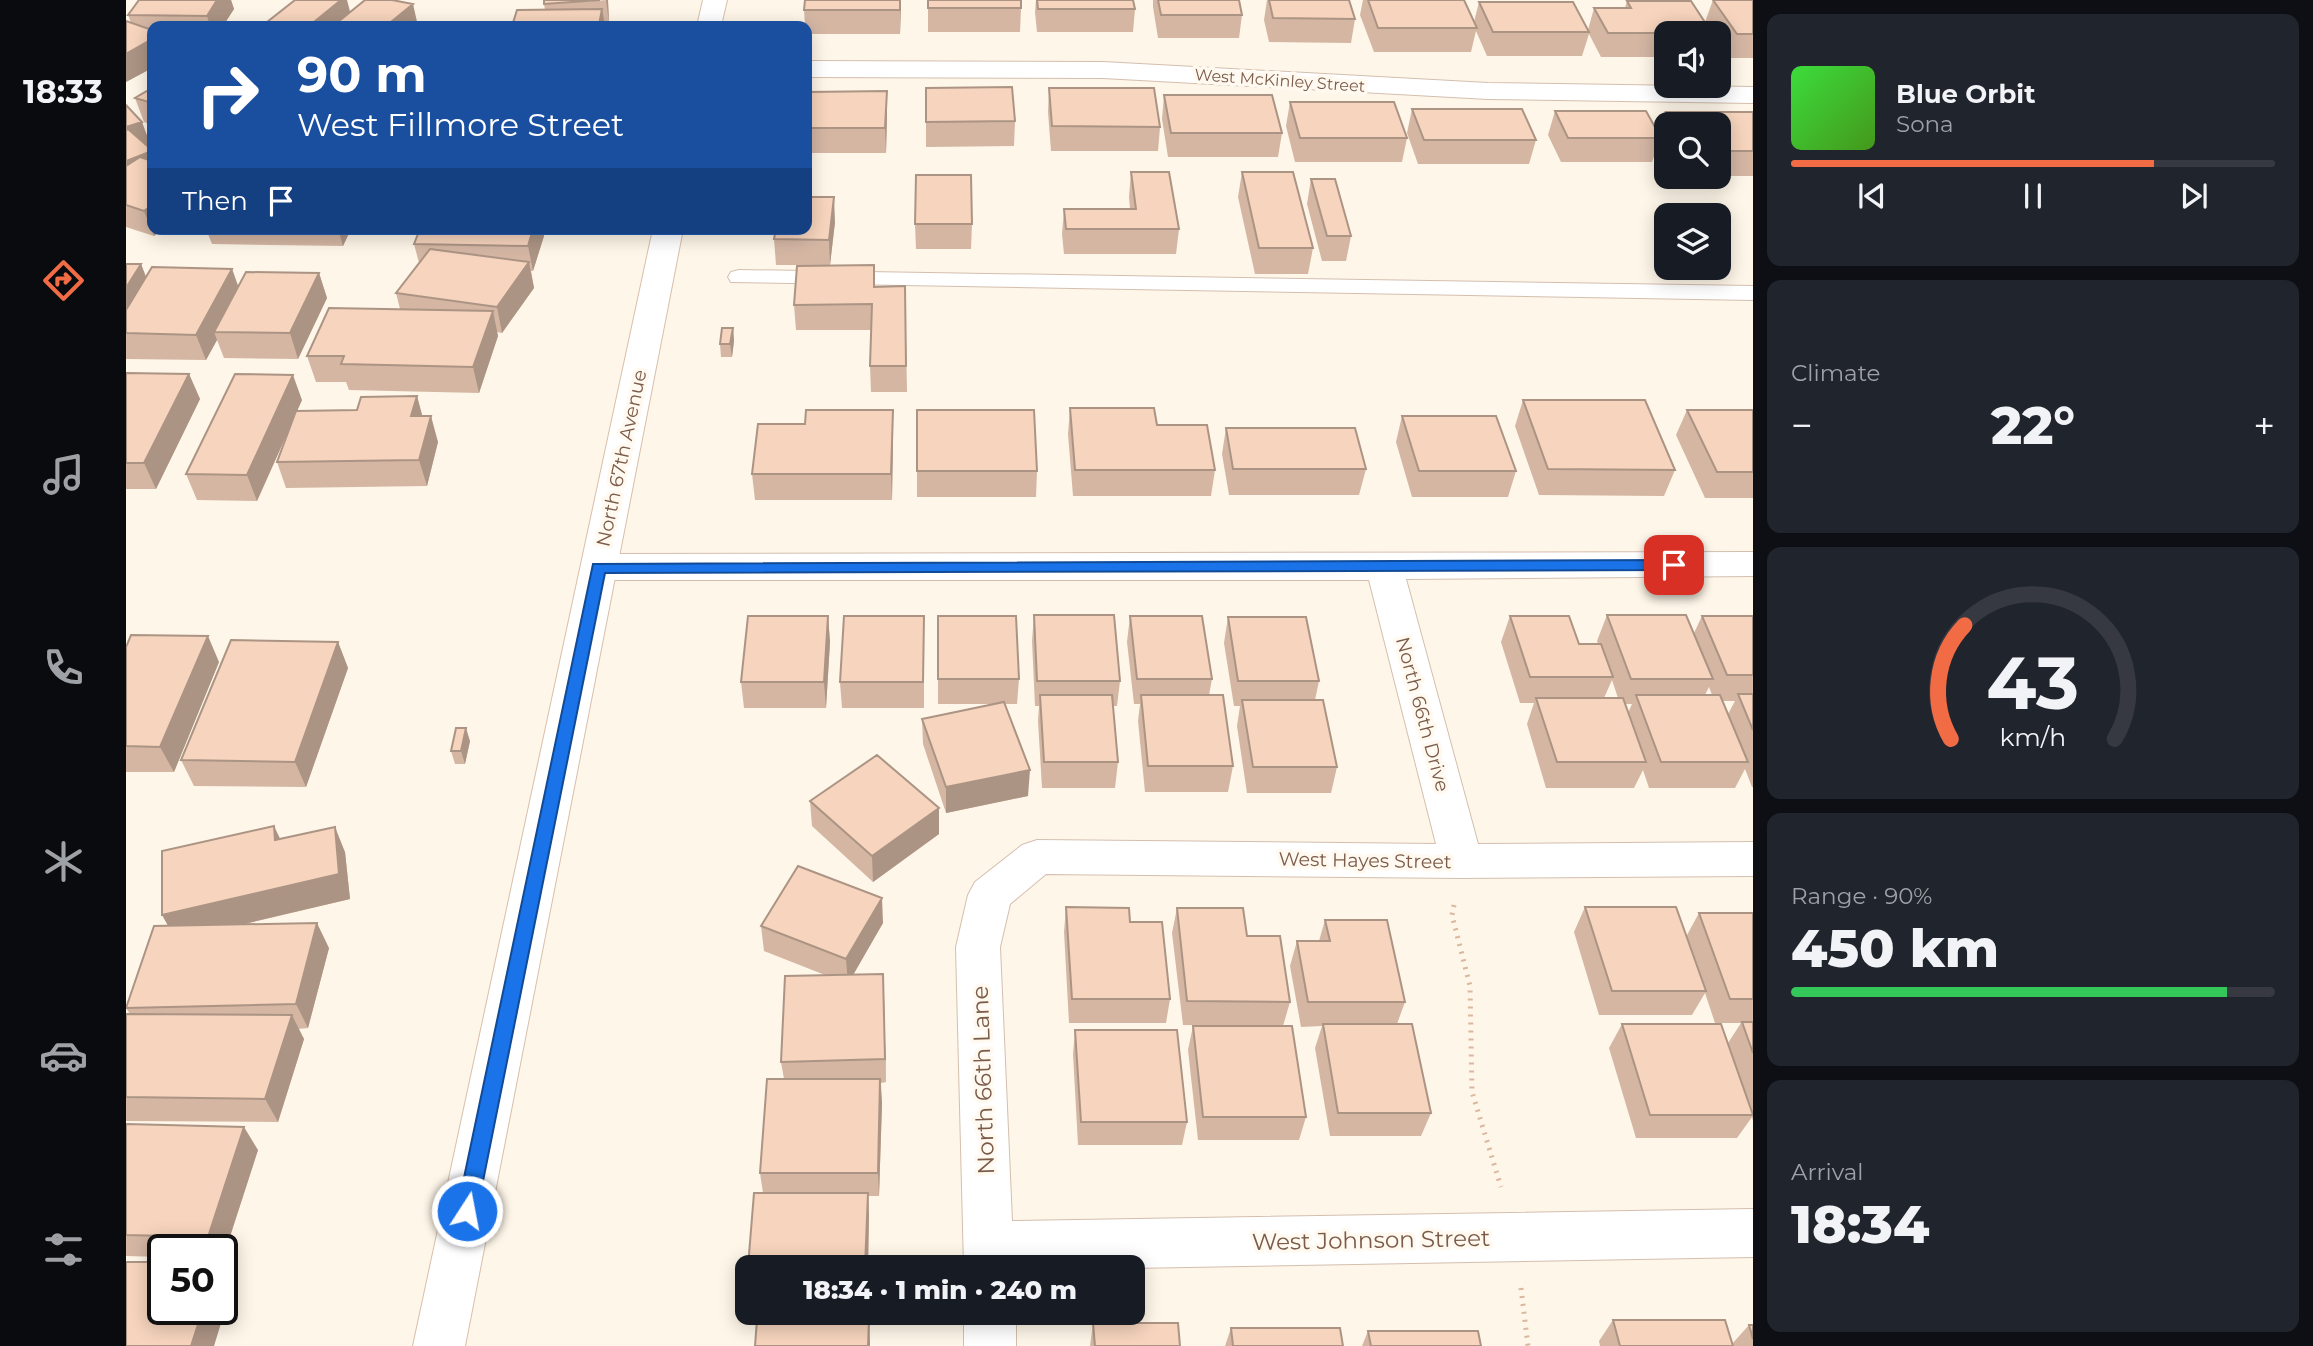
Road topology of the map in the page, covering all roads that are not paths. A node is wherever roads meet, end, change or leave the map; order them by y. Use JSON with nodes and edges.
{"nodes":[{"id":1,"x":715,"y":0,"type":"edge"},
{"id":2,"x":710,"y":21,"type":"edge"},
{"id":3,"x":812,"y":69,"type":"edge"},
{"id":4,"x":1753,"y":95,"type":"edge"},
{"id":5,"x":667,"y":235,"type":"edge"},
{"id":6,"x":739,"y":277,"type":"dead end"},
{"id":7,"x":1753,"y":293,"type":"edge"},
{"id":8,"x":1753,"y":564,"type":"edge"},
{"id":9,"x":599,"y":567,"type":"junction"},
{"id":10,"x":1384,"y":567,"type":"junction"},
{"id":11,"x":1753,"y":859,"type":"edge"},
{"id":12,"x":1462,"y":861,"type":"junction"},
{"id":13,"x":990,"y":895,"type":"joint"},
{"id":14,"x":1753,"y":1233,"type":"edge"},
{"id":15,"x":989,"y":1255,"type":"edge"},
{"id":16,"x":1045,"y":1255,"type":"edge"},
{"id":17,"x":990,"y":1325,"type":"edge"},
{"id":18,"x":439,"y":1346,"type":"edge"},
{"id":19,"x":990,"y":1346,"type":"edge"}],
"edges":[{"from":1,"to":2,"type":"street"},
{"from":3,"to":4,"type":"street","name":"West McKinley Street"},
{"from":5,"to":9,"type":"street","name":"North 67th Avenue"},
{"from":6,"to":7,"type":"lane"},
{"from":8,"to":10,"type":"street"},
{"from":9,"to":10,"type":"street"},
{"from":9,"to":18,"type":"street","name":"North 67th Avenue"},
{"from":10,"to":12,"type":"street","name":"North 66th Drive"},
{"from":11,"to":12,"type":"street","name":"West Hayes Street"},
{"from":12,"to":13,"type":"street","name":"West Hayes Street"},
{"from":13,"to":15,"type":"street","name":"North 66th Lane"},
{"from":14,"to":16,"type":"street","name":"West Johnson Street"},
{"from":17,"to":19,"type":"street"}]}
